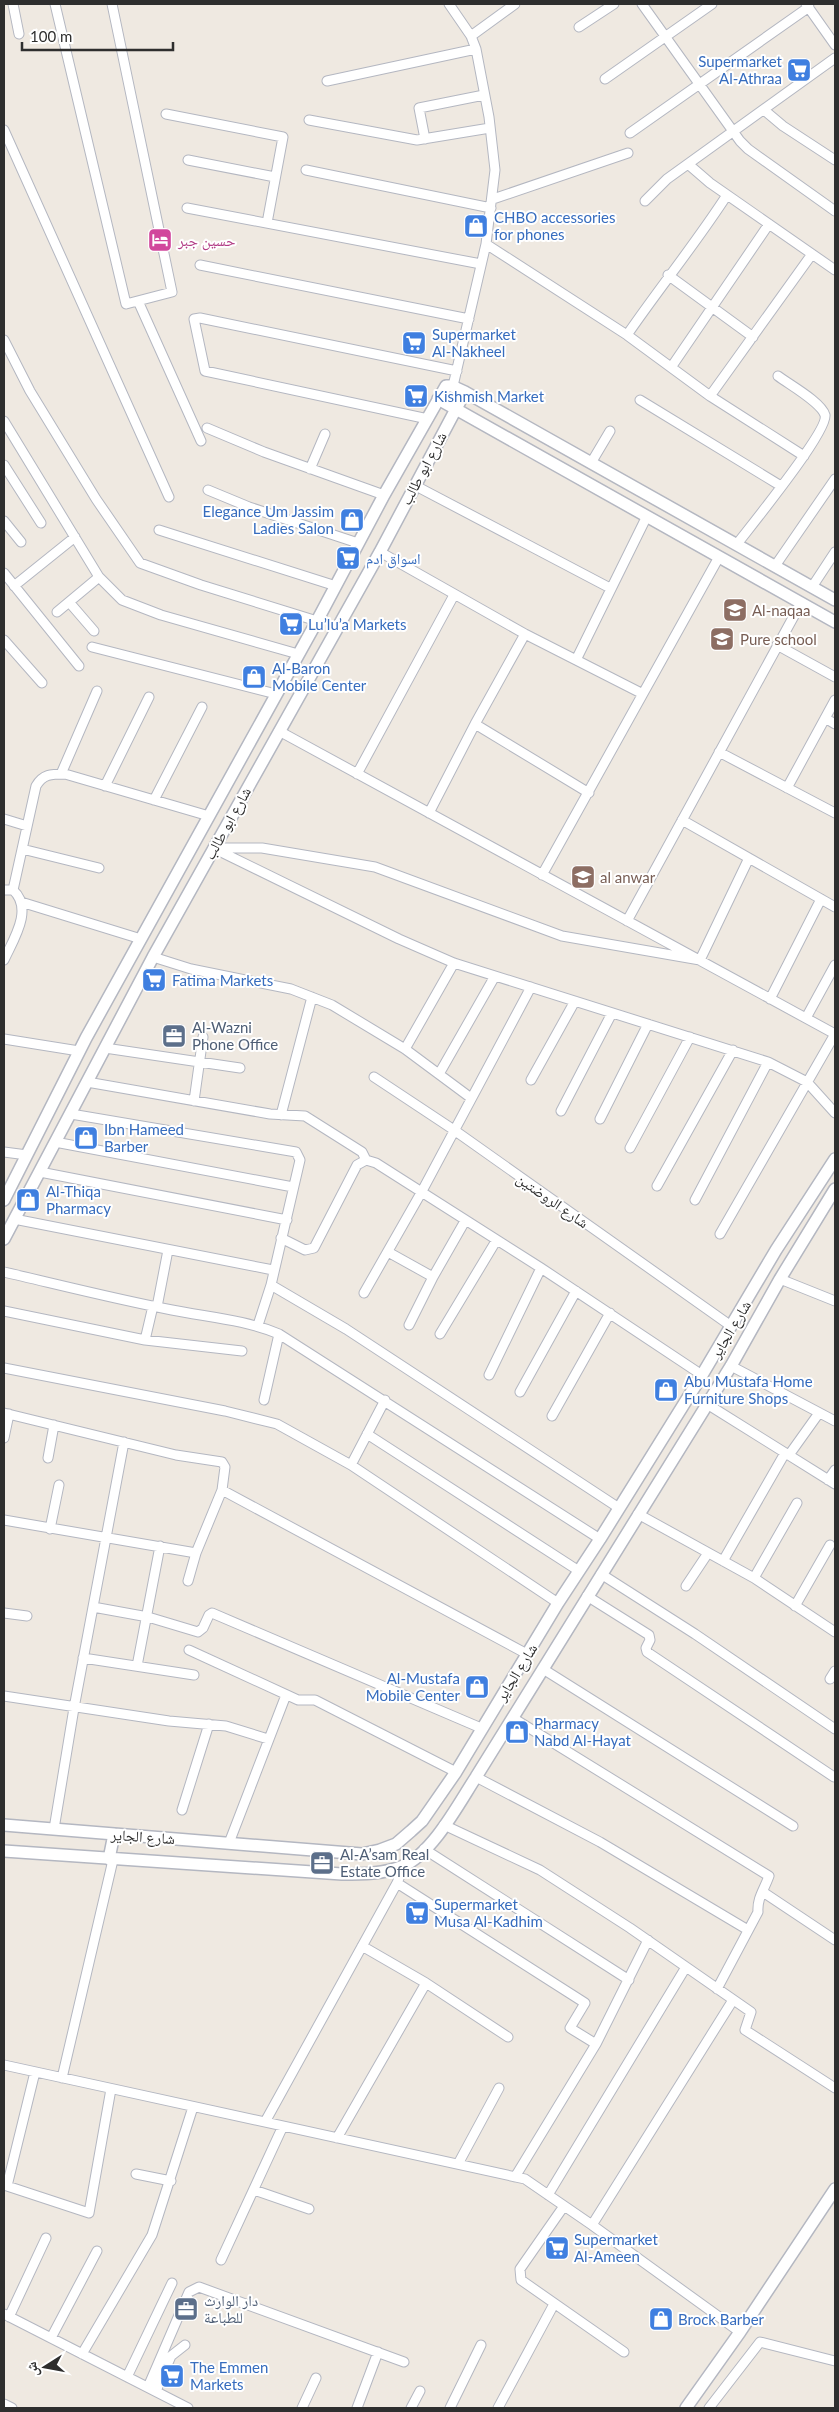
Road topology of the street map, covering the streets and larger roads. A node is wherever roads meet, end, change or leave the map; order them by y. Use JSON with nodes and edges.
{"nodes":[{"id":1,"x":13,"y":4,"type":"edge"},
{"id":2,"x":56,"y":4,"type":"edge"},
{"id":3,"x":112,"y":4,"type":"edge"},
{"id":4,"x":449,"y":4,"type":"edge"},
{"id":5,"x":515,"y":4,"type":"edge"},
{"id":6,"x":614,"y":4,"type":"edge"},
{"id":7,"x":642,"y":4,"type":"edge"},
{"id":8,"x":712,"y":4,"type":"edge"},
{"id":9,"x":807,"y":6,"type":"edge"},
{"id":10,"x":579,"y":28,"type":"dead end"},
{"id":11,"x":19,"y":34,"type":"dead end"},
{"id":12,"x":471,"y":36,"type":"junction"},
{"id":13,"x":666,"y":37,"type":"junction"},
{"id":14,"x":835,"y":45,"type":"edge"},
{"id":15,"x":476,"y":49,"type":"junction"},
{"id":16,"x":835,"y":58,"type":"edge"},
{"id":17,"x":605,"y":79,"type":"dead end"},
{"id":18,"x":326,"y":81,"type":"dead end"},
{"id":19,"x":699,"y":85,"type":"junction"},
{"id":20,"x":484,"y":95,"type":"junction"},
{"id":21,"x":764,"y":110,"type":"junction"},
{"id":22,"x":166,"y":114,"type":"dead end"},
{"id":23,"x":309,"y":120,"type":"dead end"},
{"id":24,"x":490,"y":128,"type":"junction"},
{"id":25,"x":4,"y":130,"type":"edge"},
{"id":26,"x":732,"y":132,"type":"junction"},
{"id":27,"x":630,"y":133,"type":"dead end"},
{"id":28,"x":425,"y":139,"type":"junction"},
{"id":29,"x":628,"y":153,"type":"dead end"},
{"id":30,"x":188,"y":160,"type":"dead end"},
{"id":31,"x":835,"y":160,"type":"edge"},
{"id":32,"x":688,"y":164,"type":"junction"},
{"id":33,"x":306,"y":170,"type":"dead end"},
{"id":34,"x":275,"y":178,"type":"junction"},
{"id":35,"x":727,"y":195,"type":"junction"},
{"id":36,"x":645,"y":201,"type":"dead end"},
{"id":37,"x":492,"y":203,"type":"junction"},
{"id":38,"x":188,"y":208,"type":"dead end"},
{"id":39,"x":835,"y":211,"type":"edge"},
{"id":40,"x":267,"y":223,"type":"junction"},
{"id":41,"x":769,"y":224,"type":"junction"},
{"id":42,"x":486,"y":244,"type":"junction"},
{"id":43,"x":812,"y":254,"type":"junction"},
{"id":44,"x":481,"y":264,"type":"junction"},
{"id":45,"x":200,"y":265,"type":"dead end"},
{"id":46,"x":835,"y":270,"type":"edge"},
{"id":47,"x":668,"y":275,"type":"junction"},
{"id":48,"x":138,"y":301,"type":"junction"},
{"id":49,"x":713,"y":307,"type":"junction"},
{"id":50,"x":469,"y":319,"type":"junction"},
{"id":51,"x":627,"y":335,"type":"junction"},
{"id":52,"x":754,"y":337,"type":"junction"},
{"id":53,"x":4,"y":340,"type":"edge"},
{"id":54,"x":672,"y":366,"type":"junction"},
{"id":55,"x":457,"y":371,"type":"junction"},
{"id":56,"x":778,"y":376,"type":"dead end"},
{"id":57,"x":454,"y":386,"type":"junction"},
{"id":58,"x":465,"y":392,"type":"junction"},
{"id":59,"x":710,"y":396,"type":"junction"},
{"id":60,"x":438,"y":399,"type":"junction"},
{"id":61,"x":640,"y":400,"type":"dead end"},
{"id":62,"x":455,"y":409,"type":"junction"},
{"id":63,"x":428,"y":419,"type":"junction"},
{"id":64,"x":4,"y":421,"type":"edge"},
{"id":65,"x":206,"y":428,"type":"dead end"},
{"id":66,"x":610,"y":431,"type":"dead end"},
{"id":67,"x":325,"y":434,"type":"dead end"},
{"id":68,"x":201,"y":441,"type":"dead end"},
{"id":69,"x":554,"y":442,"type":"junction"},
{"id":70,"x":804,"y":456,"type":"junction"},
{"id":71,"x":545,"y":459,"type":"junction"},
{"id":72,"x":591,"y":463,"type":"junction"},
{"id":73,"x":4,"y":465,"type":"edge"},
{"id":74,"x":310,"y":469,"type":"junction"},
{"id":75,"x":835,"y":479,"type":"edge"},
{"id":76,"x":414,"y":485,"type":"junction"},
{"id":77,"x":781,"y":486,"type":"junction"},
{"id":78,"x":208,"y":490,"type":"dead end"},
{"id":79,"x":384,"y":495,"type":"junction"},
{"id":80,"x":169,"y":498,"type":"dead end"},
{"id":81,"x":645,"y":520,"type":"dead end"},
{"id":82,"x":4,"y":521,"type":"edge"},
{"id":83,"x":41,"y":524,"type":"dead end"},
{"id":84,"x":159,"y":530,"type":"dead end"},
{"id":85,"x":75,"y":537,"type":"junction"},
{"id":86,"x":21,"y":542,"type":"dead end"},
{"id":87,"x":358,"y":543,"type":"junction"},
{"id":88,"x":736,"y":544,"type":"junction"},
{"id":89,"x":380,"y":552,"type":"junction"},
{"id":90,"x":835,"y":552,"type":"edge"},
{"id":91,"x":719,"y":557,"type":"junction"},
{"id":92,"x":775,"y":566,"type":"junction"},
{"id":93,"x":4,"y":573,"type":"edge"},
{"id":94,"x":99,"y":577,"type":"junction"},
{"id":95,"x":14,"y":586,"type":"junction"},
{"id":96,"x":336,"y":586,"type":"junction"},
{"id":97,"x":812,"y":587,"type":"junction"},
{"id":98,"x":610,"y":588,"type":"junction"},
{"id":99,"x":454,"y":595,"type":"junction"},
{"id":100,"x":835,"y":600,"type":"edge"},
{"id":101,"x":70,"y":602,"type":"junction"},
{"id":102,"x":802,"y":603,"type":"junction"},
{"id":103,"x":57,"y":612,"type":"dead end"},
{"id":104,"x":317,"y":621,"type":"junction"},
{"id":105,"x":835,"y":622,"type":"edge"},
{"id":106,"x":94,"y":631,"type":"dead end"},
{"id":107,"x":525,"y":634,"type":"junction"},
{"id":108,"x":4,"y":640,"type":"edge"},
{"id":109,"x":777,"y":645,"type":"junction"},
{"id":110,"x":92,"y":647,"type":"dead end"},
{"id":111,"x":298,"y":654,"type":"junction"},
{"id":112,"x":576,"y":660,"type":"junction"},
{"id":113,"x":79,"y":666,"type":"dead end"},
{"id":114,"x":835,"y":677,"type":"edge"},
{"id":115,"x":42,"y":683,"type":"dead end"},
{"id":116,"x":97,"y":691,"type":"dead end"},
{"id":117,"x":276,"y":694,"type":"junction"},
{"id":118,"x":641,"y":694,"type":"junction"},
{"id":119,"x":149,"y":697,"type":"dead end"},
{"id":120,"x":835,"y":700,"type":"edge"},
{"id":121,"x":202,"y":707,"type":"dead end"},
{"id":122,"x":825,"y":718,"type":"junction"},
{"id":123,"x":475,"y":724,"type":"junction"},
{"id":124,"x":835,"y":724,"type":"edge"},
{"id":125,"x":279,"y":731,"type":"junction"},
{"id":126,"x":719,"y":752,"type":"junction"},
{"id":127,"x":61,"y":774,"type":"junction"},
{"id":128,"x":358,"y":774,"type":"junction"},
{"id":129,"x":105,"y":786,"type":"junction"},
{"id":130,"x":786,"y":788,"type":"junction"},
{"id":131,"x":589,"y":793,"type":"junction"},
{"id":132,"x":154,"y":800,"type":"junction"},
{"id":133,"x":429,"y":813,"type":"junction"},
{"id":134,"x":835,"y":813,"type":"edge"},
{"id":135,"x":209,"y":816,"type":"junction"},
{"id":136,"x":4,"y":819,"type":"edge"},
{"id":137,"x":682,"y":820,"type":"junction"},
{"id":138,"x":27,"y":826,"type":"junction"},
{"id":139,"x":213,"y":848,"type":"junction"},
{"id":140,"x":22,"y":849,"type":"junction"},
{"id":141,"x":749,"y":858,"type":"junction"},
{"id":142,"x":99,"y":868,"type":"dead end"},
{"id":143,"x":542,"y":875,"type":"junction"},
{"id":144,"x":8,"y":890,"type":"edge"},
{"id":145,"x":167,"y":892,"type":"junction"},
{"id":146,"x":820,"y":899,"type":"junction"},
{"id":147,"x":184,"y":900,"type":"junction"},
{"id":148,"x":21,"y":902,"type":"junction"},
{"id":149,"x":835,"y":907,"type":"edge"},
{"id":150,"x":627,"y":921,"type":"junction"},
{"id":151,"x":141,"y":939,"type":"junction"},
{"id":152,"x":153,"y":957,"type":"junction"},
{"id":153,"x":4,"y":960,"type":"edge"},
{"id":154,"x":700,"y":960,"type":"junction"},
{"id":155,"x":454,"y":963,"type":"junction"},
{"id":156,"x":835,"y":965,"type":"edge"},
{"id":157,"x":495,"y":976,"type":"junction"},
{"id":158,"x":532,"y":987,"type":"junction"},
{"id":159,"x":312,"y":997,"type":"junction"},
{"id":160,"x":770,"y":998,"type":"junction"},
{"id":161,"x":575,"y":1001,"type":"junction"},
{"id":162,"x":612,"y":1013,"type":"junction"},
{"id":163,"x":806,"y":1018,"type":"junction"},
{"id":164,"x":648,"y":1024,"type":"junction"},
{"id":165,"x":835,"y":1034,"type":"edge"},
{"id":166,"x":203,"y":1037,"type":"dead end"},
{"id":167,"x":690,"y":1037,"type":"junction"},
{"id":168,"x":4,"y":1039,"type":"edge"},
{"id":169,"x":105,"y":1048,"type":"junction"},
{"id":170,"x":405,"y":1049,"type":"junction"},
{"id":171,"x":733,"y":1050,"type":"junction"},
{"id":172,"x":80,"y":1052,"type":"junction"},
{"id":173,"x":200,"y":1062,"type":"junction"},
{"id":174,"x":768,"y":1062,"type":"junction"},
{"id":175,"x":240,"y":1068,"type":"dead end"},
{"id":176,"x":439,"y":1074,"type":"junction"},
{"id":177,"x":374,"y":1077,"type":"dead end"},
{"id":178,"x":531,"y":1080,"type":"dead end"},
{"id":179,"x":87,"y":1082,"type":"junction"},
{"id":180,"x":807,"y":1082,"type":"junction"},
{"id":181,"x":471,"y":1098,"type":"junction"},
{"id":182,"x":194,"y":1101,"type":"junction"},
{"id":183,"x":561,"y":1112,"type":"dead end"},
{"id":184,"x":835,"y":1112,"type":"edge"},
{"id":185,"x":71,"y":1114,"type":"junction"},
{"id":186,"x":281,"y":1115,"type":"junction"},
{"id":187,"x":600,"y":1119,"type":"dead end"},
{"id":188,"x":454,"y":1130,"type":"junction"},
{"id":189,"x":55,"y":1142,"type":"junction"},
{"id":190,"x":630,"y":1148,"type":"dead end"},
{"id":191,"x":4,"y":1152,"type":"edge"},
{"id":192,"x":27,"y":1155,"type":"junction"},
{"id":193,"x":835,"y":1159,"type":"edge"},
{"id":194,"x":366,"y":1160,"type":"junction"},
{"id":195,"x":40,"y":1172,"type":"junction"},
{"id":196,"x":657,"y":1186,"type":"dead end"},
{"id":197,"x":293,"y":1187,"type":"junction"},
{"id":198,"x":835,"y":1188,"type":"edge"},
{"id":199,"x":421,"y":1193,"type":"junction"},
{"id":200,"x":4,"y":1200,"type":"edge"},
{"id":201,"x":695,"y":1200,"type":"dead end"},
{"id":202,"x":832,"y":1202,"type":"edge"},
{"id":203,"x":14,"y":1219,"type":"junction"},
{"id":204,"x":287,"y":1220,"type":"junction"},
{"id":205,"x":464,"y":1221,"type":"junction"},
{"id":206,"x":720,"y":1234,"type":"dead end"},
{"id":207,"x":281,"y":1238,"type":"junction"},
{"id":208,"x":4,"y":1239,"type":"edge"},
{"id":209,"x":496,"y":1241,"type":"junction"},
{"id":210,"x":168,"y":1250,"type":"junction"},
{"id":211,"x":776,"y":1250,"type":"junction"},
{"id":212,"x":388,"y":1252,"type":"junction"},
{"id":213,"x":792,"y":1258,"type":"junction"},
{"id":214,"x":541,"y":1268,"type":"junction"},
{"id":215,"x":274,"y":1270,"type":"junction"},
{"id":216,"x":4,"y":1272,"type":"edge"},
{"id":217,"x":433,"y":1276,"type":"junction"},
{"id":218,"x":780,"y":1278,"type":"junction"},
{"id":219,"x":271,"y":1286,"type":"junction"},
{"id":220,"x":576,"y":1291,"type":"junction"},
{"id":221,"x":364,"y":1293,"type":"dead end"},
{"id":222,"x":835,"y":1301,"type":"edge"},
{"id":223,"x":155,"y":1307,"type":"junction"},
{"id":224,"x":4,"y":1311,"type":"edge"},
{"id":225,"x":610,"y":1313,"type":"junction"},
{"id":226,"x":258,"y":1325,"type":"junction"},
{"id":227,"x":409,"y":1325,"type":"dead end"},
{"id":228,"x":731,"y":1326,"type":"junction"},
{"id":229,"x":280,"y":1334,"type":"junction"},
{"id":230,"x":440,"y":1334,"type":"dead end"},
{"id":231,"x":145,"y":1340,"type":"junction"},
{"id":232,"x":242,"y":1351,"type":"dead end"},
{"id":233,"x":731,"y":1366,"type":"junction"},
{"id":234,"x":4,"y":1368,"type":"edge"},
{"id":235,"x":489,"y":1375,"type":"dead end"},
{"id":236,"x":702,"y":1375,"type":"junction"},
{"id":237,"x":520,"y":1392,"type":"dead end"},
{"id":238,"x":264,"y":1400,"type":"dead end"},
{"id":239,"x":385,"y":1400,"type":"junction"},
{"id":240,"x":707,"y":1404,"type":"junction"},
{"id":241,"x":6,"y":1413,"type":"edge"},
{"id":242,"x":819,"y":1413,"type":"junction"},
{"id":243,"x":552,"y":1416,"type":"dead end"},
{"id":244,"x":835,"y":1421,"type":"edge"},
{"id":245,"x":54,"y":1425,"type":"junction"},
{"id":246,"x":367,"y":1434,"type":"junction"},
{"id":247,"x":4,"y":1438,"type":"edge"},
{"id":248,"x":124,"y":1442,"type":"junction"},
{"id":249,"x":787,"y":1454,"type":"junction"},
{"id":250,"x":48,"y":1458,"type":"dead end"},
{"id":251,"x":351,"y":1465,"type":"junction"},
{"id":252,"x":835,"y":1470,"type":"edge"},
{"id":253,"x":832,"y":1482,"type":"edge"},
{"id":254,"x":59,"y":1485,"type":"dead end"},
{"id":255,"x":222,"y":1490,"type":"junction"},
{"id":256,"x":797,"y":1503,"type":"dead end"},
{"id":257,"x":619,"y":1508,"type":"junction"},
{"id":258,"x":638,"y":1514,"type":"junction"},
{"id":259,"x":4,"y":1520,"type":"edge"},
{"id":260,"x":50,"y":1529,"type":"junction"},
{"id":261,"x":106,"y":1537,"type":"junction"},
{"id":262,"x":600,"y":1539,"type":"junction"},
{"id":263,"x":160,"y":1546,"type":"junction"},
{"id":264,"x":830,"y":1546,"type":"dead end"},
{"id":265,"x":196,"y":1552,"type":"junction"},
{"id":266,"x":708,"y":1553,"type":"junction"},
{"id":267,"x":723,"y":1561,"type":"junction"},
{"id":268,"x":579,"y":1571,"type":"junction"},
{"id":269,"x":600,"y":1574,"type":"junction"},
{"id":270,"x":754,"y":1578,"type":"junction"},
{"id":271,"x":188,"y":1581,"type":"dead end"},
{"id":272,"x":686,"y":1586,"type":"dead end"},
{"id":273,"x":588,"y":1596,"type":"junction"},
{"id":274,"x":558,"y":1603,"type":"junction"},
{"id":275,"x":795,"y":1606,"type":"junction"},
{"id":276,"x":93,"y":1607,"type":"junction"},
{"id":277,"x":4,"y":1613,"type":"edge"},
{"id":278,"x":28,"y":1616,"type":"dead end"},
{"id":279,"x":148,"y":1617,"type":"junction"},
{"id":280,"x":835,"y":1632,"type":"edge"},
{"id":281,"x":189,"y":1650,"type":"dead end"},
{"id":282,"x":527,"y":1654,"type":"junction"},
{"id":283,"x":83,"y":1658,"type":"junction"},
{"id":284,"x":137,"y":1666,"type":"junction"},
{"id":285,"x":543,"y":1669,"type":"junction"},
{"id":286,"x":835,"y":1671,"type":"edge"},
{"id":287,"x":194,"y":1675,"type":"dead end"},
{"id":288,"x":830,"y":1680,"type":"dead end"},
{"id":289,"x":286,"y":1695,"type":"junction"},
{"id":290,"x":4,"y":1696,"type":"edge"},
{"id":291,"x":74,"y":1708,"type":"junction"},
{"id":292,"x":513,"y":1718,"type":"junction"},
{"id":293,"x":209,"y":1724,"type":"junction"},
{"id":294,"x":481,"y":1728,"type":"junction"},
{"id":295,"x":835,"y":1729,"type":"edge"},
{"id":296,"x":268,"y":1739,"type":"junction"},
{"id":297,"x":456,"y":1772,"type":"junction"},
{"id":298,"x":476,"y":1777,"type":"junction"},
{"id":299,"x":834,"y":1777,"type":"edge"},
{"id":300,"x":182,"y":1810,"type":"dead end"},
{"id":301,"x":4,"y":1825,"type":"edge"},
{"id":302,"x":444,"y":1825,"type":"junction"},
{"id":303,"x":793,"y":1826,"type":"dead end"},
{"id":304,"x":54,"y":1829,"type":"junction"},
{"id":305,"x":114,"y":1834,"type":"junction"},
{"id":306,"x":228,"y":1843,"type":"junction"},
{"id":307,"x":424,"y":1849,"type":"junction"},
{"id":308,"x":4,"y":1852,"type":"edge"},
{"id":309,"x":111,"y":1859,"type":"junction"},
{"id":310,"x":404,"y":1866,"type":"junction"},
{"id":311,"x":397,"y":1884,"type":"junction"},
{"id":312,"x":763,"y":1892,"type":"junction"},
{"id":313,"x":748,"y":1930,"type":"junction"},
{"id":314,"x":648,"y":1940,"type":"junction"},
{"id":315,"x":835,"y":1940,"type":"edge"},
{"id":316,"x":362,"y":1946,"type":"junction"},
{"id":317,"x":686,"y":1967,"type":"junction"},
{"id":318,"x":629,"y":1980,"type":"junction"},
{"id":319,"x":426,"y":1983,"type":"junction"},
{"id":320,"x":718,"y":1989,"type":"junction"},
{"id":321,"x":733,"y":2000,"type":"junction"},
{"id":322,"x":508,"y":2037,"type":"dead end"},
{"id":323,"x":596,"y":2044,"type":"junction"},
{"id":324,"x":4,"y":2065,"type":"edge"},
{"id":325,"x":35,"y":2072,"type":"junction"},
{"id":326,"x":62,"y":2078,"type":"junction"},
{"id":327,"x":499,"y":2088,"type":"dead end"},
{"id":328,"x":835,"y":2088,"type":"edge"},
{"id":329,"x":111,"y":2089,"type":"junction"},
{"id":330,"x":194,"y":2107,"type":"junction"},
{"id":331,"x":265,"y":2122,"type":"junction"},
{"id":332,"x":283,"y":2126,"type":"junction"},
{"id":333,"x":337,"y":2138,"type":"junction"},
{"id":334,"x":458,"y":2164,"type":"junction"},
{"id":335,"x":136,"y":2174,"type":"dead end"},
{"id":336,"x":515,"y":2177,"type":"junction"},
{"id":337,"x":171,"y":2181,"type":"junction"},
{"id":338,"x":835,"y":2189,"type":"edge"},
{"id":339,"x":254,"y":2190,"type":"junction"},
{"id":340,"x":548,"y":2195,"type":"junction"},
{"id":341,"x":564,"y":2206,"type":"junction"},
{"id":342,"x":309,"y":2209,"type":"dead end"},
{"id":343,"x":592,"y":2225,"type":"junction"},
{"id":344,"x":46,"y":2238,"type":"dead end"},
{"id":345,"x":97,"y":2251,"type":"dead end"},
{"id":346,"x":221,"y":2260,"type":"dead end"},
{"id":347,"x":172,"y":2283,"type":"dead end"},
{"id":348,"x":554,"y":2304,"type":"junction"},
{"id":349,"x":6,"y":2315,"type":"edge"},
{"id":350,"x":740,"y":2332,"type":"junction"},
{"id":351,"x":51,"y":2338,"type":"junction"},
{"id":352,"x":185,"y":2345,"type":"dead end"},
{"id":353,"x":481,"y":2345,"type":"dead end"},
{"id":354,"x":378,"y":2352,"type":"junction"},
{"id":355,"x":624,"y":2352,"type":"dead end"},
{"id":356,"x":82,"y":2354,"type":"junction"},
{"id":357,"x":835,"y":2361,"type":"edge"},
{"id":358,"x":404,"y":2362,"type":"dead end"},
{"id":359,"x":127,"y":2377,"type":"junction"},
{"id":360,"x":316,"y":2378,"type":"dead end"},
{"id":361,"x":152,"y":2389,"type":"junction"},
{"id":362,"x":420,"y":2391,"type":"dead end"},
{"id":363,"x":4,"y":2404,"type":"edge"},
{"id":364,"x":169,"y":2404,"type":"edge"},
{"id":365,"x":12,"y":2408,"type":"edge"},
{"id":366,"x":188,"y":2408,"type":"edge"},
{"id":367,"x":302,"y":2408,"type":"edge"},
{"id":368,"x":358,"y":2408,"type":"edge"},
{"id":369,"x":411,"y":2408,"type":"edge"},
{"id":370,"x":450,"y":2408,"type":"edge"},
{"id":371,"x":498,"y":2408,"type":"edge"},
{"id":372,"x":686,"y":2408,"type":"edge"},
{"id":373,"x":709,"y":2408,"type":"edge"}],
"edges":[{"from":1,"to":11,"type":"street"},
{"from":2,"to":48,"type":"street"},
{"from":3,"to":48,"type":"street"},
{"from":4,"to":12,"type":"street"},
{"from":5,"to":12,"type":"street"},
{"from":6,"to":10,"type":"street"},
{"from":7,"to":13,"type":"street"},
{"from":8,"to":13,"type":"street"},
{"from":9,"to":14,"type":"street"},
{"from":9,"to":19,"type":"street"},
{"from":12,"to":15,"type":"street"},
{"from":13,"to":17,"type":"street"},
{"from":13,"to":19,"type":"street"},
{"from":15,"to":18,"type":"street"},
{"from":15,"to":20,"type":"street"},
{"from":16,"to":21,"type":"street"},
{"from":19,"to":26,"type":"street"},
{"from":19,"to":27,"type":"street"},
{"from":20,"to":24,"type":"street"},
{"from":20,"to":28,"type":"street"},
{"from":21,"to":26,"type":"street"},
{"from":21,"to":31,"type":"street"},
{"from":22,"to":34,"type":"street"},
{"from":23,"to":28,"type":"street"},
{"from":24,"to":28,"type":"street"},
{"from":24,"to":37,"type":"street"},
{"from":25,"to":80,"type":"street"},
{"from":26,"to":32,"type":"street"},
{"from":26,"to":39,"type":"street"},
{"from":29,"to":37,"type":"street"},
{"from":30,"to":34,"type":"street"},
{"from":32,"to":35,"type":"street"},
{"from":32,"to":36,"type":"street"},
{"from":33,"to":37,"type":"street"},
{"from":34,"to":40,"type":"street"},
{"from":35,"to":41,"type":"street"},
{"from":35,"to":47,"type":"street"},
{"from":37,"to":42,"type":"street"},
{"from":38,"to":40,"type":"street"},
{"from":40,"to":44,"type":"street"},
{"from":41,"to":43,"type":"street"},
{"from":41,"to":49,"type":"street"},
{"from":42,"to":44,"type":"street"},
{"from":42,"to":51,"type":"street"},
{"from":43,"to":46,"type":"street"},
{"from":43,"to":52,"type":"street"},
{"from":44,"to":50,"type":"street"},
{"from":45,"to":50,"type":"street"},
{"from":47,"to":49,"type":"street"},
{"from":47,"to":51,"type":"street"},
{"from":48,"to":68,"type":"street"},
{"from":49,"to":52,"type":"street"},
{"from":49,"to":54,"type":"street"},
{"from":50,"to":55,"type":"street"},
{"from":51,"to":54,"type":"street"},
{"from":52,"to":59,"type":"street"},
{"from":53,"to":104,"type":"street"},
{"from":54,"to":59,"type":"street"},
{"from":55,"to":57,"type":"street"},
{"from":55,"to":63,"type":"street"},
{"from":56,"to":70,"type":"street"},
{"from":57,"to":58,"type":"street"},
{"from":57,"to":60,"type":"street","name":"شارع ابو طالب"},
{"from":58,"to":62,"type":"street","name":"شارع ابو طالب"},
{"from":58,"to":69,"type":"street"},
{"from":59,"to":70,"type":"street"},
{"from":60,"to":62,"type":"street"},
{"from":60,"to":63,"type":"street","name":"شارع ابو طالب"},
{"from":61,"to":77,"type":"street"},
{"from":62,"to":71,"type":"street"},
{"from":62,"to":76,"type":"street","name":"شارع ابو طالب"},
{"from":63,"to":79,"type":"street","name":"شارع ابو طالب"},
{"from":64,"to":85,"type":"street"},
{"from":65,"to":74,"type":"street"},
{"from":66,"to":72,"type":"street"},
{"from":67,"to":74,"type":"street"},
{"from":69,"to":71,"type":"street"},
{"from":69,"to":72,"type":"street"},
{"from":70,"to":77,"type":"street"},
{"from":71,"to":91,"type":"street"},
{"from":72,"to":88,"type":"street"},
{"from":73,"to":83,"type":"street"},
{"from":74,"to":79,"type":"street"},
{"from":75,"to":92,"type":"street"},
{"from":76,"to":89,"type":"street","name":"شارع ابو طالب"},
{"from":76,"to":98,"type":"street"},
{"from":77,"to":88,"type":"street"},
{"from":78,"to":87,"type":"street"},
{"from":79,"to":87,"type":"street","name":"شارع ابو طالب"},
{"from":81,"to":98,"type":"street"},
{"from":82,"to":86,"type":"street"},
{"from":84,"to":96,"type":"street"},
{"from":85,"to":94,"type":"street"},
{"from":85,"to":95,"type":"street"},
{"from":87,"to":96,"type":"street","name":"شارع ابو طالب"},
{"from":88,"to":92,"type":"street"},
{"from":89,"to":99,"type":"street"},
{"from":89,"to":125,"type":"street","name":"شارع ابو طالب"},
{"from":90,"to":97,"type":"street"},
{"from":91,"to":102,"type":"street"},
{"from":91,"to":118,"type":"street"},
{"from":92,"to":97,"type":"street"},
{"from":93,"to":95,"type":"street"},
{"from":94,"to":101,"type":"street"},
{"from":94,"to":111,"type":"street"},
{"from":95,"to":113,"type":"street"},
{"from":96,"to":104,"type":"street","name":"شارع ابو طالب"},
{"from":97,"to":100,"type":"street"},
{"from":98,"to":112,"type":"street"},
{"from":99,"to":107,"type":"street"},
{"from":99,"to":128,"type":"street"},
{"from":101,"to":103,"type":"street"},
{"from":101,"to":106,"type":"street"},
{"from":102,"to":105,"type":"street"},
{"from":102,"to":109,"type":"street"},
{"from":104,"to":111,"type":"street","name":"شارع ابو طالب"},
{"from":107,"to":112,"type":"street"},
{"from":107,"to":123,"type":"street"},
{"from":108,"to":115,"type":"street"},
{"from":109,"to":114,"type":"street"},
{"from":109,"to":126,"type":"street"},
{"from":110,"to":117,"type":"street"},
{"from":111,"to":117,"type":"street","name":"شارع ابو طالب"},
{"from":112,"to":118,"type":"street"},
{"from":116,"to":127,"type":"street"},
{"from":117,"to":135,"type":"street","name":"شارع ابو طالب"},
{"from":118,"to":131,"type":"street"},
{"from":119,"to":129,"type":"street"},
{"from":120,"to":122,"type":"street"},
{"from":121,"to":132,"type":"street"},
{"from":122,"to":124,"type":"street"},
{"from":122,"to":130,"type":"street"},
{"from":123,"to":131,"type":"street"},
{"from":123,"to":133,"type":"street"},
{"from":125,"to":128,"type":"street"},
{"from":125,"to":139,"type":"street","name":"شارع ابو طالب"},
{"from":126,"to":130,"type":"street"},
{"from":126,"to":137,"type":"street"},
{"from":127,"to":129,"type":"street"},
{"from":127,"to":138,"type":"street"},
{"from":128,"to":133,"type":"street"},
{"from":129,"to":132,"type":"street"},
{"from":130,"to":134,"type":"street"},
{"from":131,"to":143,"type":"street"},
{"from":132,"to":135,"type":"street"},
{"from":133,"to":143,"type":"street"},
{"from":135,"to":145,"type":"street","name":"شارع ابو طالب"},
{"from":136,"to":138,"type":"street"},
{"from":137,"to":141,"type":"street"},
{"from":137,"to":150,"type":"street"},
{"from":138,"to":140,"type":"street"},
{"from":139,"to":147,"type":"street","name":"شارع ابو طالب"},
{"from":139,"to":154,"type":"street"},
{"from":139,"to":155,"type":"street"},
{"from":140,"to":142,"type":"street"},
{"from":140,"to":144,"type":"street"},
{"from":141,"to":146,"type":"street"},
{"from":141,"to":154,"type":"street"},
{"from":143,"to":150,"type":"street"},
{"from":144,"to":148,"type":"street"},
{"from":145,"to":147,"type":"street"},
{"from":145,"to":151,"type":"street","name":"شارع ابو طالب"},
{"from":146,"to":149,"type":"street"},
{"from":146,"to":160,"type":"street"},
{"from":147,"to":152,"type":"street","name":"شارع ابو طالب"},
{"from":148,"to":151,"type":"street"},
{"from":148,"to":153,"type":"street"},
{"from":150,"to":154,"type":"street"},
{"from":151,"to":172,"type":"street","name":"شارع ابو طالب"},
{"from":152,"to":159,"type":"street"},
{"from":152,"to":169,"type":"street","name":"شارع ابو طالب"},
{"from":154,"to":160,"type":"street"},
{"from":155,"to":157,"type":"street"},
{"from":155,"to":170,"type":"street"},
{"from":156,"to":163,"type":"street"},
{"from":157,"to":158,"type":"street"},
{"from":157,"to":176,"type":"street"},
{"from":158,"to":161,"type":"street"},
{"from":158,"to":181,"type":"street"},
{"from":159,"to":170,"type":"street"},
{"from":159,"to":186,"type":"street"},
{"from":160,"to":163,"type":"street"},
{"from":161,"to":162,"type":"street"},
{"from":161,"to":178,"type":"street"},
{"from":162,"to":164,"type":"street"},
{"from":162,"to":183,"type":"street"},
{"from":163,"to":165,"type":"street"},
{"from":164,"to":167,"type":"street"},
{"from":164,"to":187,"type":"street"},
{"from":165,"to":180,"type":"street"},
{"from":166,"to":173,"type":"street"},
{"from":167,"to":171,"type":"street"},
{"from":167,"to":190,"type":"street"},
{"from":168,"to":172,"type":"street"},
{"from":169,"to":173,"type":"street"},
{"from":169,"to":179,"type":"street","name":"شارع ابو طالب"},
{"from":170,"to":176,"type":"street"},
{"from":171,"to":174,"type":"street"},
{"from":171,"to":196,"type":"street"},
{"from":172,"to":192,"type":"street","name":"شارع ابو طالب"},
{"from":173,"to":175,"type":"street"},
{"from":173,"to":182,"type":"street"},
{"from":174,"to":180,"type":"street"},
{"from":174,"to":201,"type":"street"},
{"from":176,"to":181,"type":"street"},
{"from":177,"to":188,"type":"street","name":"شارع الروضتين"},
{"from":179,"to":182,"type":"street"},
{"from":179,"to":185,"type":"street","name":"شارع ابو طالب"},
{"from":180,"to":184,"type":"street"},
{"from":180,"to":206,"type":"street"},
{"from":181,"to":188,"type":"street"},
{"from":182,"to":186,"type":"street"},
{"from":185,"to":189,"type":"street","name":"شارع ابو طالب"},
{"from":185,"to":197,"type":"street"},
{"from":186,"to":194,"type":"street"},
{"from":188,"to":199,"type":"street"},
{"from":188,"to":228,"type":"street","name":"شارع الروضتين"},
{"from":189,"to":195,"type":"street","name":"شارع ابو طالب"},
{"from":189,"to":197,"type":"street"},
{"from":191,"to":192,"type":"street"},
{"from":192,"to":200,"type":"street","name":"شارع ابو طالب"},
{"from":193,"to":211,"type":"street","name":"شارع الجاير"},
{"from":194,"to":199,"type":"street"},
{"from":194,"to":207,"type":"street"},
{"from":195,"to":203,"type":"street","name":"شارع ابو طالب"},
{"from":195,"to":204,"type":"street"},
{"from":197,"to":204,"type":"street"},
{"from":198,"to":202,"type":"street","name":"شارع الجاير"},
{"from":199,"to":205,"type":"street"},
{"from":199,"to":212,"type":"street"},
{"from":202,"to":213,"type":"street","name":"شارع الجاير"},
{"from":203,"to":208,"type":"street","name":"شارع ابو طالب"},
{"from":203,"to":210,"type":"street"},
{"from":204,"to":207,"type":"street"},
{"from":205,"to":209,"type":"street"},
{"from":205,"to":217,"type":"street"},
{"from":207,"to":215,"type":"street"},
{"from":209,"to":214,"type":"street"},
{"from":209,"to":230,"type":"street"},
{"from":210,"to":215,"type":"street"},
{"from":210,"to":223,"type":"street"},
{"from":211,"to":213,"type":"street"},
{"from":211,"to":228,"type":"street","name":"شارع الجاير"},
{"from":212,"to":217,"type":"street"},
{"from":212,"to":221,"type":"street"},
{"from":213,"to":218,"type":"street","name":"شارع الجاير"},
{"from":214,"to":220,"type":"street"},
{"from":214,"to":235,"type":"street"},
{"from":215,"to":219,"type":"street"},
{"from":216,"to":223,"type":"street"},
{"from":217,"to":227,"type":"street"},
{"from":218,"to":222,"type":"street"},
{"from":218,"to":233,"type":"street","name":"شارع الجاير"},
{"from":219,"to":226,"type":"street"},
{"from":219,"to":257,"type":"street"},
{"from":220,"to":225,"type":"street"},
{"from":220,"to":237,"type":"street"},
{"from":223,"to":226,"type":"street"},
{"from":223,"to":231,"type":"street"},
{"from":224,"to":231,"type":"street"},
{"from":225,"to":236,"type":"street"},
{"from":225,"to":243,"type":"street"},
{"from":226,"to":229,"type":"street"},
{"from":228,"to":236,"type":"street","name":"شارع الجاير"},
{"from":229,"to":238,"type":"street"},
{"from":229,"to":239,"type":"street"},
{"from":231,"to":232,"type":"street"},
{"from":233,"to":240,"type":"street","name":"شارع الجاير"},
{"from":233,"to":242,"type":"street"},
{"from":234,"to":251,"type":"street"},
{"from":236,"to":257,"type":"street","name":"شارع الجاير"},
{"from":239,"to":246,"type":"street"},
{"from":239,"to":262,"type":"street"},
{"from":240,"to":249,"type":"street"},
{"from":240,"to":258,"type":"street","name":"شارع الجاير"},
{"from":241,"to":245,"type":"street"},
{"from":241,"to":247,"type":"street"},
{"from":242,"to":244,"type":"street"},
{"from":242,"to":249,"type":"street"},
{"from":245,"to":248,"type":"street"},
{"from":245,"to":250,"type":"street"},
{"from":246,"to":251,"type":"street"},
{"from":246,"to":268,"type":"street"},
{"from":248,"to":255,"type":"street"},
{"from":248,"to":261,"type":"street"},
{"from":249,"to":253,"type":"street"},
{"from":249,"to":267,"type":"street"},
{"from":251,"to":274,"type":"street"},
{"from":252,"to":253,"type":"street"},
{"from":254,"to":260,"type":"street"},
{"from":255,"to":265,"type":"street"},
{"from":255,"to":282,"type":"street"},
{"from":256,"to":270,"type":"street"},
{"from":257,"to":262,"type":"street","name":"شارع الجاير"},
{"from":258,"to":266,"type":"street"},
{"from":258,"to":269,"type":"street","name":"شارع الجاير"},
{"from":259,"to":260,"type":"street"},
{"from":260,"to":261,"type":"street"},
{"from":261,"to":263,"type":"street"},
{"from":261,"to":276,"type":"street"},
{"from":262,"to":268,"type":"street","name":"شارع الجاير"},
{"from":263,"to":265,"type":"street"},
{"from":263,"to":279,"type":"street"},
{"from":264,"to":275,"type":"street"},
{"from":265,"to":271,"type":"street"},
{"from":266,"to":267,"type":"street"},
{"from":266,"to":272,"type":"street"},
{"from":267,"to":270,"type":"street"},
{"from":268,"to":274,"type":"street","name":"شارع الجاير"},
{"from":269,"to":273,"type":"street","name":"شارع الجاير"},
{"from":269,"to":295,"type":"street"},
{"from":270,"to":275,"type":"street"},
{"from":273,"to":285,"type":"street","name":"شارع الجاير"},
{"from":273,"to":299,"type":"street"},
{"from":274,"to":282,"type":"street","name":"شارع الجاير"},
{"from":275,"to":280,"type":"street"},
{"from":276,"to":279,"type":"street"},
{"from":276,"to":283,"type":"street"},
{"from":277,"to":278,"type":"street"},
{"from":279,"to":284,"type":"street"},
{"from":279,"to":294,"type":"street"},
{"from":281,"to":289,"type":"street"},
{"from":282,"to":294,"type":"street","name":"شارع الجاير"},
{"from":283,"to":284,"type":"street"},
{"from":283,"to":291,"type":"street"},
{"from":284,"to":287,"type":"street"},
{"from":285,"to":292,"type":"street","name":"شارع الجاير"},
{"from":285,"to":303,"type":"street"},
{"from":286,"to":288,"type":"street"},
{"from":289,"to":296,"type":"street"},
{"from":289,"to":297,"type":"street"},
{"from":290,"to":291,"type":"street"},
{"from":291,"to":293,"type":"street"},
{"from":291,"to":304,"type":"street"},
{"from":292,"to":298,"type":"street","name":"شارع الجاير"},
{"from":292,"to":312,"type":"street"},
{"from":293,"to":296,"type":"street"},
{"from":293,"to":300,"type":"street"},
{"from":294,"to":297,"type":"street","name":"شارع الجاير"},
{"from":296,"to":306,"type":"street"},
{"from":297,"to":306,"type":"street","name":"شارع الجاير"},
{"from":298,"to":302,"type":"street","name":"شارع الجاير"},
{"from":298,"to":313,"type":"street"},
{"from":301,"to":304,"type":"street","name":"شارع الجاير"},
{"from":302,"to":307,"type":"street","name":"شارع الجاير"},
{"from":302,"to":314,"type":"street"},
{"from":304,"to":305,"type":"street","name":"شارع الجاير"},
{"from":305,"to":306,"type":"street","name":"شارع الجاير"},
{"from":305,"to":309,"type":"street"},
{"from":307,"to":310,"type":"street","name":"شارع الجاير"},
{"from":307,"to":318,"type":"street"},
{"from":308,"to":309,"type":"street","name":"شارع الجاير"},
{"from":309,"to":310,"type":"street","name":"شارع الجاير"},
{"from":309,"to":326,"type":"street"},
{"from":310,"to":311,"type":"street"},
{"from":311,"to":316,"type":"street"},
{"from":311,"to":323,"type":"street"},
{"from":312,"to":313,"type":"street"},
{"from":312,"to":315,"type":"street"},
{"from":313,"to":320,"type":"street"},
{"from":314,"to":317,"type":"street"},
{"from":314,"to":318,"type":"street"},
{"from":316,"to":319,"type":"street"},
{"from":316,"to":331,"type":"street"},
{"from":317,"to":320,"type":"street"},
{"from":317,"to":340,"type":"street"},
{"from":318,"to":323,"type":"street"},
{"from":319,"to":322,"type":"street"},
{"from":319,"to":333,"type":"street"},
{"from":320,"to":321,"type":"street"},
{"from":321,"to":328,"type":"street"},
{"from":321,"to":343,"type":"street"},
{"from":323,"to":336,"type":"street"},
{"from":324,"to":325,"type":"street"},
{"from":325,"to":326,"type":"street"},
{"from":325,"to":329,"type":"street"},
{"from":326,"to":329,"type":"street"},
{"from":327,"to":334,"type":"street"},
{"from":329,"to":330,"type":"street"},
{"from":330,"to":331,"type":"street"},
{"from":330,"to":337,"type":"street"},
{"from":331,"to":332,"type":"street"},
{"from":332,"to":333,"type":"street"},
{"from":332,"to":339,"type":"street"},
{"from":333,"to":334,"type":"street"},
{"from":334,"to":336,"type":"street"},
{"from":335,"to":337,"type":"street"},
{"from":336,"to":340,"type":"street"},
{"from":337,"to":356,"type":"street"},
{"from":338,"to":350,"type":"street"},
{"from":339,"to":342,"type":"street"},
{"from":339,"to":346,"type":"street"},
{"from":340,"to":341,"type":"street"},
{"from":341,"to":343,"type":"street"},
{"from":341,"to":348,"type":"street"},
{"from":343,"to":350,"type":"street"},
{"from":344,"to":349,"type":"street"},
{"from":345,"to":351,"type":"street"},
{"from":347,"to":359,"type":"street"},
{"from":348,"to":355,"type":"street"},
{"from":348,"to":371,"type":"street"},
{"from":349,"to":351,"type":"street"},
{"from":350,"to":372,"type":"street"},
{"from":351,"to":356,"type":"street"},
{"from":352,"to":361,"type":"street"},
{"from":353,"to":370,"type":"street"},
{"from":354,"to":358,"type":"street"},
{"from":354,"to":361,"type":"street"},
{"from":354,"to":368,"type":"street"},
{"from":356,"to":359,"type":"street"},
{"from":357,"to":373,"type":"street"},
{"from":359,"to":361,"type":"street"},
{"from":360,"to":367,"type":"street"},
{"from":361,"to":364,"type":"street"},
{"from":362,"to":369,"type":"street"},
{"from":363,"to":365,"type":"street"},
{"from":364,"to":366,"type":"street"}]}
